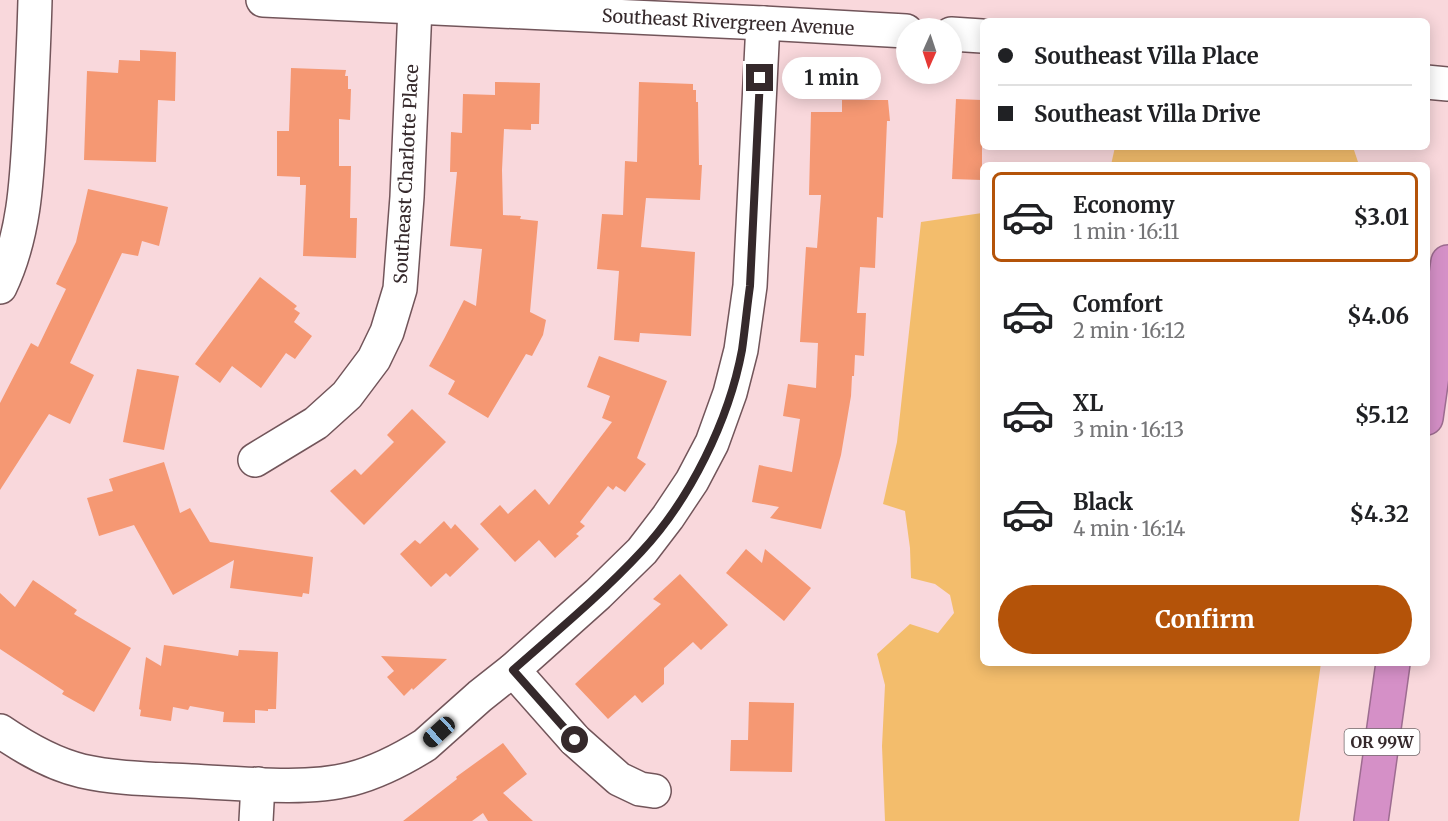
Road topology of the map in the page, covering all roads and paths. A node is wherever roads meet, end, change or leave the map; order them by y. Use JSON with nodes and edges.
{"nodes":[{"id":1,"x":35,"y":0,"type":"edge"},
{"id":2,"x":263,"y":0,"type":"edge"},
{"id":3,"x":415,"y":7,"type":"junction"},
{"id":4,"x":548,"y":7,"type":"edge"},
{"id":5,"x":763,"y":23,"type":"junction"},
{"id":6,"x":896,"y":30,"type":"edge"},
{"id":7,"x":962,"y":35,"type":"edge"},
{"id":8,"x":980,"y":36,"type":"edge"},
{"id":9,"x":1430,"y":82,"type":"edge"},
{"id":10,"x":1448,"y":84,"type":"edge"},
{"id":11,"x":1448,"y":261,"type":"edge"},
{"id":12,"x":0,"y":287,"type":"edge"},
{"id":13,"x":1430,"y":389,"type":"edge"},
{"id":14,"x":255,"y":460,"type":"dead end"},
{"id":15,"x":1393,"y":666,"type":"edge"},
{"id":16,"x":513,"y":670,"type":"junction"},
{"id":17,"x":0,"y":731,"type":"edge"},
{"id":18,"x":258,"y":784,"type":"junction"},
{"id":19,"x":654,"y":790,"type":"dead end"},
{"id":20,"x":256,"y":821,"type":"edge"},
{"id":21,"x":1371,"y":821,"type":"edge"}],
"edges":[{"from":1,"to":12,"type":"street"},
{"from":2,"to":3,"type":"street","name":"Southeast Rivergreen Avenue"},
{"from":3,"to":4,"type":"street","name":"Southeast Rivergreen Avenue"},
{"from":3,"to":14,"type":"street","name":"Southeast Charlotte Place"},
{"from":4,"to":5,"type":"street","name":"Southeast Rivergreen Avenue"},
{"from":5,"to":6,"type":"street","name":"Southeast Rivergreen Avenue"},
{"from":5,"to":16,"type":"street"},
{"from":7,"to":8,"type":"street"},
{"from":9,"to":10,"type":"street"},
{"from":11,"to":13,"type":"highway"},
{"from":15,"to":21,"type":"highway","number":"OR 99W"},
{"from":16,"to":18,"type":"street"},
{"from":16,"to":19,"type":"street"},
{"from":17,"to":18,"type":"street"},
{"from":18,"to":20,"type":"street"}]}
